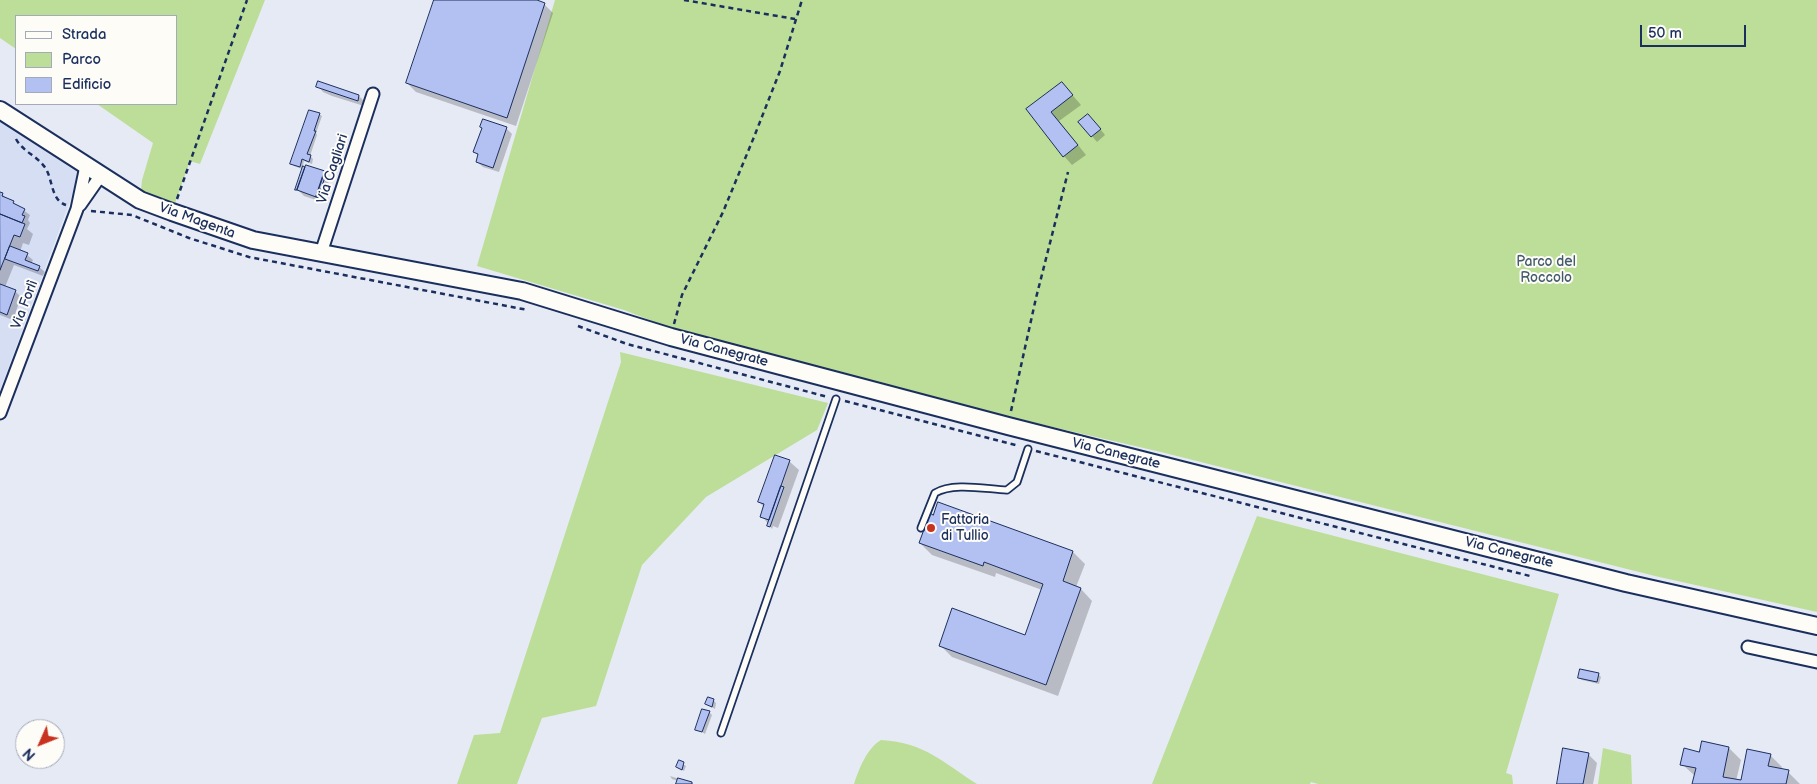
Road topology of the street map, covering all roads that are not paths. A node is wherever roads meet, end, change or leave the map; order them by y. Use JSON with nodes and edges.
{"nodes":[{"id":1,"x":373,"y":94,"type":"dead end"},
{"id":2,"x":0,"y":110,"type":"edge"},
{"id":3,"x":86,"y":166,"type":"junction"},
{"id":4,"x":101,"y":176,"type":"junction"},
{"id":5,"x":77,"y":209,"type":"junction"},
{"id":6,"x":321,"y":253,"type":"junction"},
{"id":7,"x":418,"y":272,"type":"joint"},
{"id":8,"x":836,"y":399,"type":"dead end"},
{"id":9,"x":0,"y":413,"type":"edge"},
{"id":10,"x":1028,"y":448,"type":"dead end"},
{"id":11,"x":922,"y":528,"type":"dead end"},
{"id":12,"x":1817,"y":626,"type":"edge"},
{"id":13,"x":1748,"y":647,"type":"dead end"},
{"id":14,"x":1817,"y":662,"type":"edge"},
{"id":15,"x":721,"y":733,"type":"dead end"}],
"edges":[{"from":1,"to":6,"type":"street","name":"Via Cagliari"},
{"from":2,"to":3,"type":"street","name":"Via Magenta"},
{"from":3,"to":4,"type":"street","name":"Via Magenta"},
{"from":3,"to":5,"type":"street","name":"Via Forlì"},
{"from":4,"to":5,"type":"street","name":"Via Forlì"},
{"from":4,"to":6,"type":"street","name":"Via Magenta"},
{"from":5,"to":9,"type":"street","name":"Via Forlì"},
{"from":6,"to":7,"type":"street","name":"Via Magenta"},
{"from":7,"to":12,"type":"street","name":"Via Canegrate"},
{"from":8,"to":15,"type":"lane"},
{"from":10,"to":11,"type":"lane"},
{"from":13,"to":14,"type":"street"}]}
